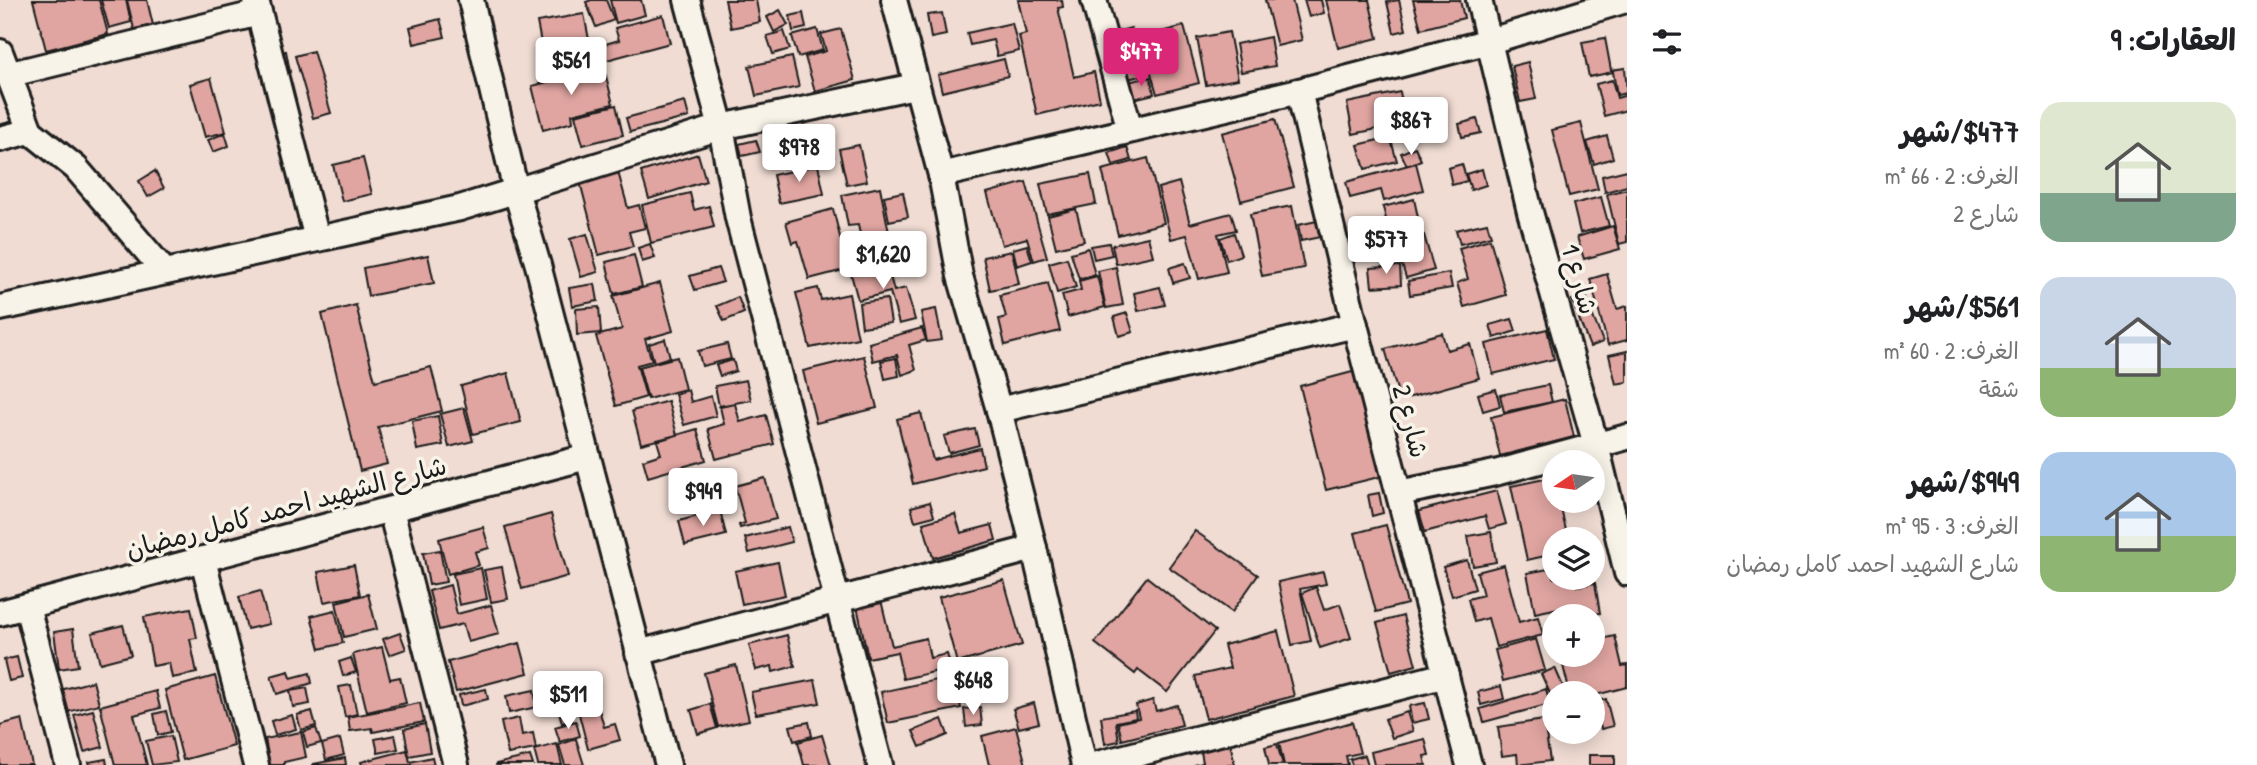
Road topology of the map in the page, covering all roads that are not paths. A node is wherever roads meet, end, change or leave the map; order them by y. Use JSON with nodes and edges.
{"nodes":[{"id":1,"x":471,"y":0,"type":"edge"},
{"id":2,"x":687,"y":0,"type":"edge"},
{"id":3,"x":894,"y":0,"type":"edge"},
{"id":4,"x":1094,"y":0,"type":"edge"},
{"id":5,"x":1479,"y":0,"type":"edge"},
{"id":6,"x":1626,"y":0,"type":"edge"},
{"id":7,"x":258,"y":7,"type":"edge"},
{"id":8,"x":1490,"y":41,"type":"junction"},
{"id":9,"x":4,"y":64,"type":"edge"},
{"id":10,"x":915,"y":86,"type":"junction"},
{"id":11,"x":1299,"y":90,"type":"junction"},
{"id":12,"x":721,"y":127,"type":"junction"},
{"id":13,"x":1130,"y":130,"type":"junction"},
{"id":14,"x":30,"y":131,"type":"junction"},
{"id":15,"x":0,"y":139,"type":"edge"},
{"id":16,"x":941,"y":175,"type":"junction"},
{"id":17,"x":516,"y":191,"type":"junction"},
{"id":18,"x":317,"y":239,"type":"junction"},
{"id":19,"x":165,"y":272,"type":"junction"},
{"id":20,"x":0,"y":308,"type":"edge"},
{"id":21,"x":1355,"y":325,"type":"junction"},
{"id":22,"x":999,"y":410,"type":"junction"},
{"id":23,"x":1627,"y":437,"type":"edge"},
{"id":24,"x":1596,"y":445,"type":"junction"},
{"id":25,"x":587,"y":457,"type":"junction"},
{"id":26,"x":1399,"y":493,"type":"junction"},
{"id":27,"x":391,"y":510,"type":"junction"},
{"id":28,"x":1034,"y":548,"type":"junction"},
{"id":29,"x":203,"y":560,"type":"junction"},
{"id":30,"x":1627,"y":573,"type":"edge"},
{"id":31,"x":837,"y":600,"type":"junction"},
{"id":32,"x":27,"y":606,"type":"junction"},
{"id":33,"x":0,"y":613,"type":"edge"},
{"id":34,"x":638,"y":653,"type":"junction"},
{"id":35,"x":1446,"y":674,"type":"junction"},
{"id":36,"x":68,"y":765,"type":"edge"},
{"id":37,"x":256,"y":765,"type":"edge"},
{"id":38,"x":456,"y":765,"type":"edge"},
{"id":39,"x":668,"y":765,"type":"edge"},
{"id":40,"x":880,"y":765,"type":"edge"},
{"id":41,"x":1084,"y":765,"type":"edge"},
{"id":42,"x":1094,"y":765,"type":"edge"},
{"id":43,"x":1469,"y":765,"type":"edge"}],
"edges":[{"from":1,"to":17,"type":"street"},
{"from":2,"to":12,"type":"street"},
{"from":3,"to":10,"type":"street"},
{"from":4,"to":13,"type":"street"},
{"from":5,"to":8,"type":"street","name":"شارع 1"},
{"from":6,"to":8,"type":"street"},
{"from":7,"to":9,"type":"street"},
{"from":7,"to":18,"type":"street"},
{"from":8,"to":11,"type":"street"},
{"from":8,"to":24,"type":"street","name":"شارع 1"},
{"from":9,"to":14,"type":"street"},
{"from":10,"to":12,"type":"street"},
{"from":10,"to":16,"type":"street"},
{"from":11,"to":13,"type":"street"},
{"from":11,"to":21,"type":"street","name":"شارع 2"},
{"from":12,"to":17,"type":"street"},
{"from":12,"to":31,"type":"street"},
{"from":13,"to":16,"type":"street"},
{"from":14,"to":15,"type":"street"},
{"from":14,"to":19,"type":"street"},
{"from":16,"to":22,"type":"street"},
{"from":17,"to":18,"type":"street"},
{"from":17,"to":25,"type":"street"},
{"from":18,"to":19,"type":"street"},
{"from":19,"to":20,"type":"street"},
{"from":21,"to":22,"type":"street"},
{"from":21,"to":26,"type":"street","name":"شارع 2"},
{"from":22,"to":28,"type":"street"},
{"from":23,"to":24,"type":"street"},
{"from":24,"to":26,"type":"street"},
{"from":24,"to":30,"type":"street","name":"شارع 1"},
{"from":25,"to":27,"type":"street","name":"شارع الشهيد احمد كامل رمضان"},
{"from":25,"to":34,"type":"street"},
{"from":26,"to":35,"type":"street","name":"شارع 2"},
{"from":27,"to":29,"type":"street","name":"شارع الشهيد احمد كامل رمضان"},
{"from":27,"to":38,"type":"street"},
{"from":28,"to":31,"type":"street"},
{"from":28,"to":41,"type":"street"},
{"from":29,"to":32,"type":"street","name":"شارع الشهيد احمد كامل رمضان"},
{"from":29,"to":37,"type":"street"},
{"from":31,"to":34,"type":"street"},
{"from":31,"to":40,"type":"street"},
{"from":32,"to":33,"type":"street","name":"شارع الشهيد احمد كامل رمضان"},
{"from":32,"to":36,"type":"street"},
{"from":34,"to":39,"type":"street"},
{"from":35,"to":42,"type":"street"},
{"from":35,"to":43,"type":"street","name":"شارع 2"}]}
